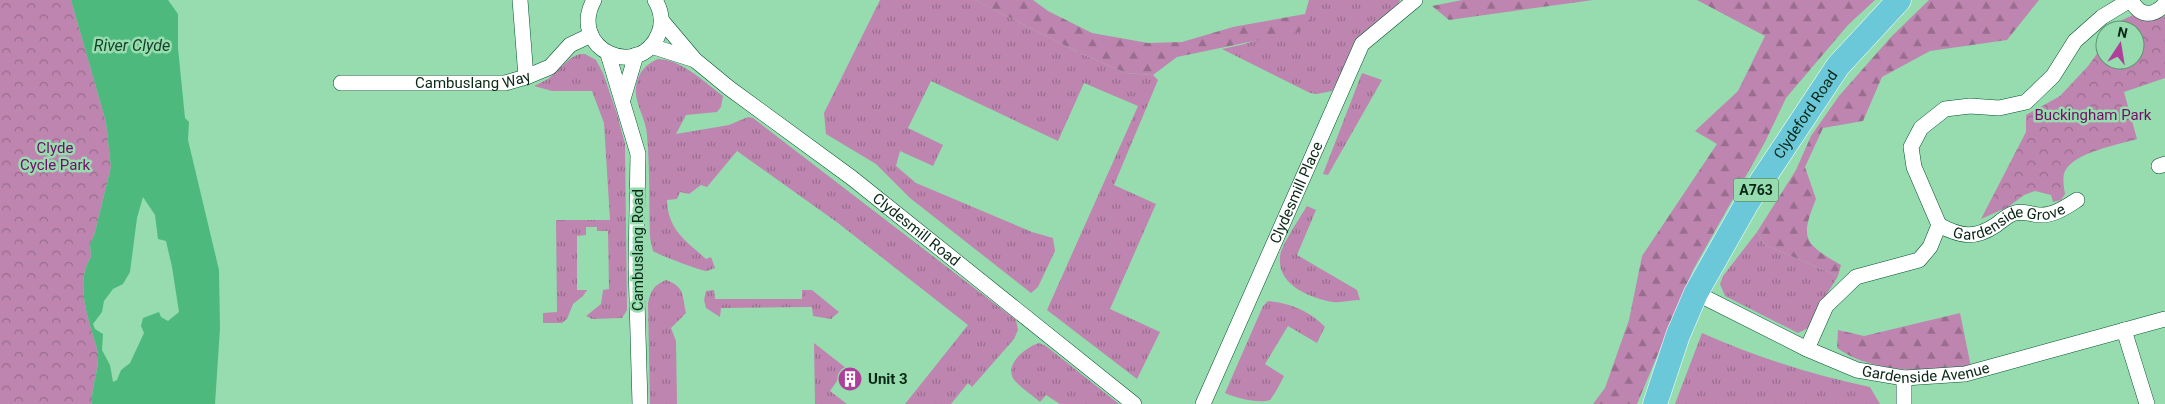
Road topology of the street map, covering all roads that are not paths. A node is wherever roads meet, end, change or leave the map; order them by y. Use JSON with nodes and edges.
{"nodes":[{"id":1,"x":520,"y":0,"type":"edge"},
{"id":2,"x":594,"y":0,"type":"edge"},
{"id":3,"x":655,"y":0,"type":"edge"},
{"id":4,"x":1415,"y":0,"type":"edge"},
{"id":5,"x":1899,"y":0,"type":"edge"},
{"id":6,"x":2130,"y":0,"type":"edge"},
{"id":7,"x":2165,"y":4,"type":"edge"},
{"id":8,"x":662,"y":21,"type":"junction"},
{"id":9,"x":591,"y":35,"type":"junction"},
{"id":10,"x":651,"y":46,"type":"junction"},
{"id":11,"x":608,"y":54,"type":"junction"},
{"id":12,"x":636,"y":55,"type":"junction"},
{"id":13,"x":695,"y":60,"type":"junction"},
{"id":14,"x":526,"y":77,"type":"junction"},
{"id":15,"x":341,"y":83,"type":"dead end"},
{"id":16,"x":623,"y":99,"type":"junction"},
{"id":17,"x":2077,"y":200,"type":"dead end"},
{"id":18,"x":1939,"y":225,"type":"junction"},
{"id":19,"x":1696,"y":293,"type":"junction"},
{"id":20,"x":2165,"y":318,"type":"edge"},
{"id":21,"x":2124,"y":330,"type":"junction"},
{"id":22,"x":1807,"y":349,"type":"junction"},
{"id":23,"x":1904,"y":378,"type":"junction"},
{"id":24,"x":640,"y":404,"type":"edge"},
{"id":25,"x":1134,"y":404,"type":"edge"},
{"id":26,"x":1203,"y":404,"type":"edge"},
{"id":27,"x":1655,"y":404,"type":"edge"},
{"id":28,"x":1904,"y":404,"type":"edge"},
{"id":29,"x":2147,"y":404,"type":"edge"}],
"edges":[{"from":1,"to":14,"type":"street"},
{"from":2,"to":9,"type":"street"},
{"from":3,"to":8,"type":"street"},
{"from":4,"to":26,"type":"street","name":"Clydesmill Place"},
{"from":5,"to":19,"type":"main road","name":"Clydeford Road","number":"A763"},
{"from":6,"to":7,"type":"street","name":"Gardenside Grove"},
{"from":6,"to":18,"type":"street","name":"Gardenside Grove"},
{"from":8,"to":10,"type":"street"},
{"from":8,"to":13,"type":"street","name":"Clydesmill Road"},
{"from":9,"to":11,"type":"street"},
{"from":9,"to":14,"type":"street","name":"Cambuslang Way"},
{"from":10,"to":12,"type":"street"},
{"from":10,"to":13,"type":"street","name":"Clydesmill Road"},
{"from":11,"to":12,"type":"street"},
{"from":11,"to":16,"type":"street","name":"Cambuslang Road"},
{"from":12,"to":16,"type":"street"},
{"from":13,"to":25,"type":"street","name":"Clydesmill Road"},
{"from":14,"to":15,"type":"street","name":"Cambuslang Way"},
{"from":16,"to":24,"type":"street","name":"Cambuslang Road"},
{"from":17,"to":18,"type":"street","name":"Gardenside Grove"},
{"from":18,"to":22,"type":"street","name":"Gardenside Grove"},
{"from":19,"to":22,"type":"street","name":"Gardenside Avenue"},
{"from":19,"to":27,"type":"main road","name":"Clydeford Road","number":"A763"},
{"from":20,"to":21,"type":"street","name":"Gardenside Avenue"},
{"from":21,"to":23,"type":"street","name":"Gardenside Avenue"},
{"from":21,"to":29,"type":"street"},
{"from":22,"to":23,"type":"street","name":"Gardenside Avenue"},
{"from":23,"to":28,"type":"street"}]}
